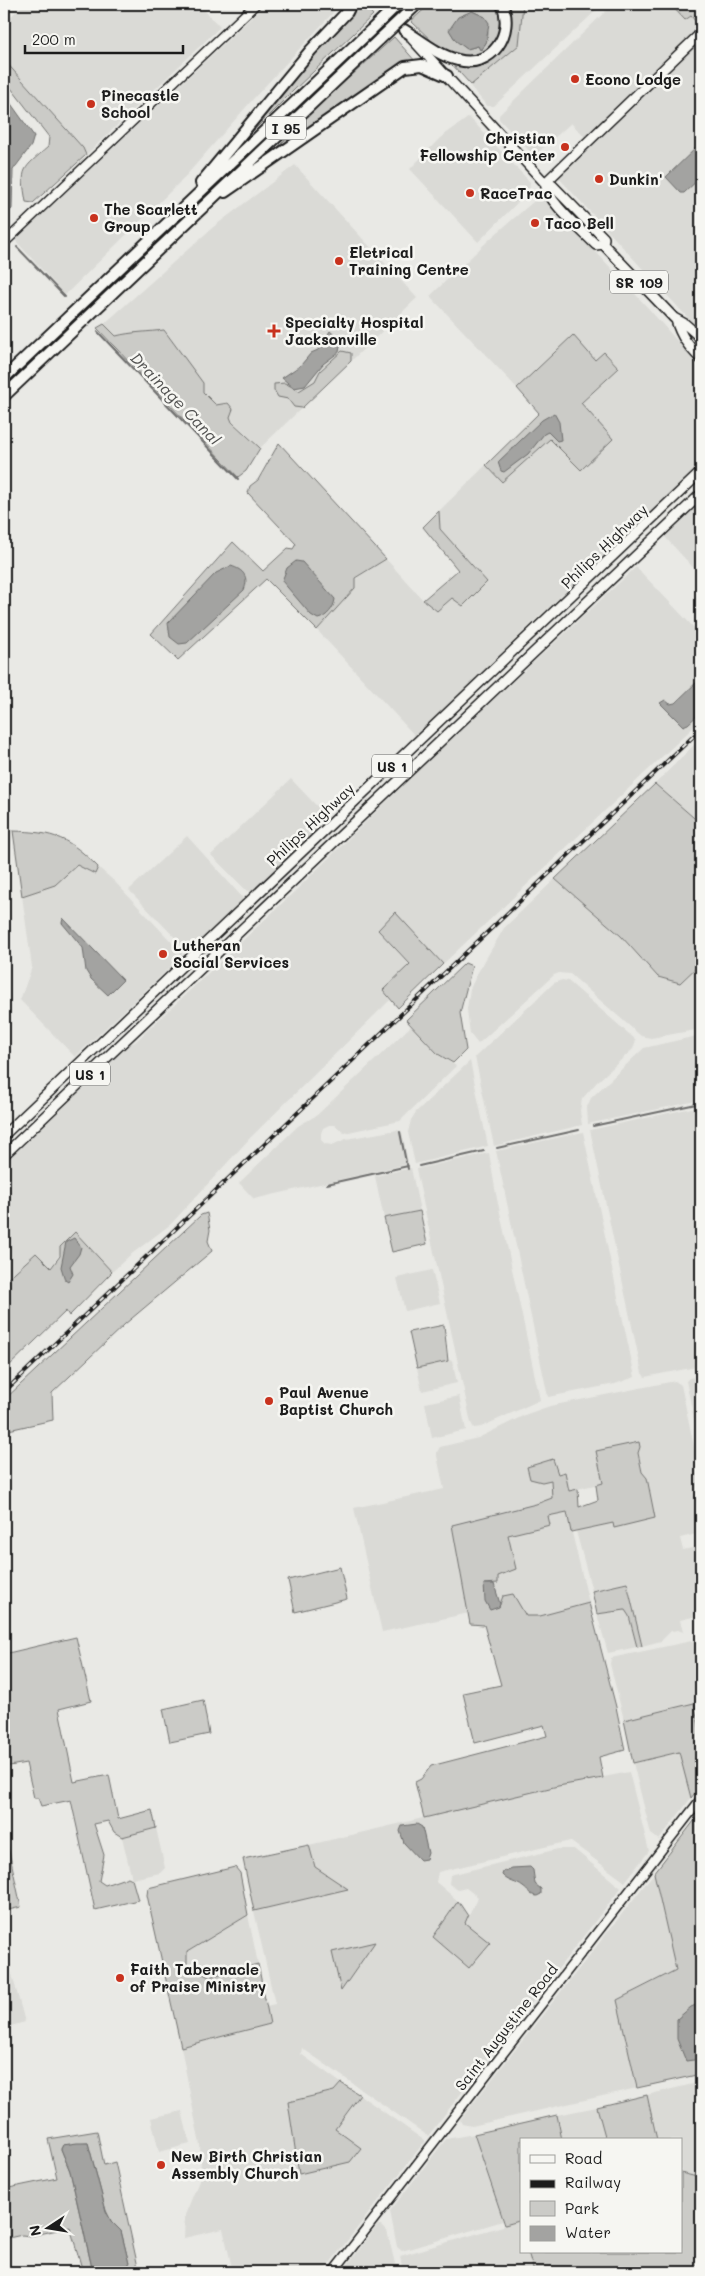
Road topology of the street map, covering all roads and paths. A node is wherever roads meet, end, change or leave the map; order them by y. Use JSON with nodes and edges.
{"nodes":[{"id":1,"x":256,"y":4,"type":"edge"},
{"id":2,"x":351,"y":4,"type":"edge"},
{"id":3,"x":398,"y":4,"type":"edge"},
{"id":4,"x":502,"y":4,"type":"edge"},
{"id":5,"x":381,"y":5,"type":"edge"},
{"id":6,"x":417,"y":5,"type":"edge"},
{"id":7,"x":404,"y":30,"type":"junction"},
{"id":8,"x":701,"y":33,"type":"edge"},
{"id":9,"x":447,"y":76,"type":"junction"},
{"id":10,"x":545,"y":183,"type":"junction"},
{"id":11,"x":177,"y":213,"type":"junction"},
{"id":12,"x":192,"y":217,"type":"junction"},
{"id":13,"x":4,"y":242,"type":"edge"},
{"id":14,"x":676,"y":320,"type":"junction"},
{"id":15,"x":701,"y":338,"type":"edge"},
{"id":16,"x":701,"y":360,"type":"edge"},
{"id":17,"x":4,"y":378,"type":"edge"},
{"id":18,"x":4,"y":396,"type":"edge"},
{"id":19,"x":701,"y":472,"type":"edge"},
{"id":20,"x":701,"y":494,"type":"edge"},
{"id":21,"x":4,"y":1134,"type":"edge"},
{"id":22,"x":4,"y":1156,"type":"edge"},
{"id":23,"x":701,"y":1799,"type":"edge"},
{"id":24,"x":333,"y":2272,"type":"edge"}],
"edges":[{"from":1,"to":13,"type":"main road"},
{"from":2,"to":11,"type":"highway"},
{"from":3,"to":11,"type":"highway","number":"I 95","bridge":true},
{"from":4,"to":7,"type":"highway"},
{"from":5,"to":7,"type":"main road","number":"SR 109"},
{"from":6,"to":12,"type":"highway","number":"I 95","bridge":true},
{"from":7,"to":9,"type":"main road","number":"SR 109"},
{"from":8,"to":10,"type":"main road"},
{"from":9,"to":10,"type":"main road","number":"SR 109"},
{"from":9,"to":12,"type":"highway"},
{"from":10,"to":14,"type":"main road","number":"SR 109"},
{"from":11,"to":17,"type":"highway","number":"I 95"},
{"from":12,"to":18,"type":"highway","number":"I 95"},
{"from":14,"to":15,"type":"main road","number":"SR 109"},
{"from":14,"to":16,"type":"main road","number":"SR 109"},
{"from":19,"to":21,"type":"main road","name":"Philips Highway","number":"US 1"},
{"from":20,"to":22,"type":"main road","name":"Philips Highway","number":"US 1"},
{"from":23,"to":24,"type":"main road","name":"Saint Augustine Road"}]}
